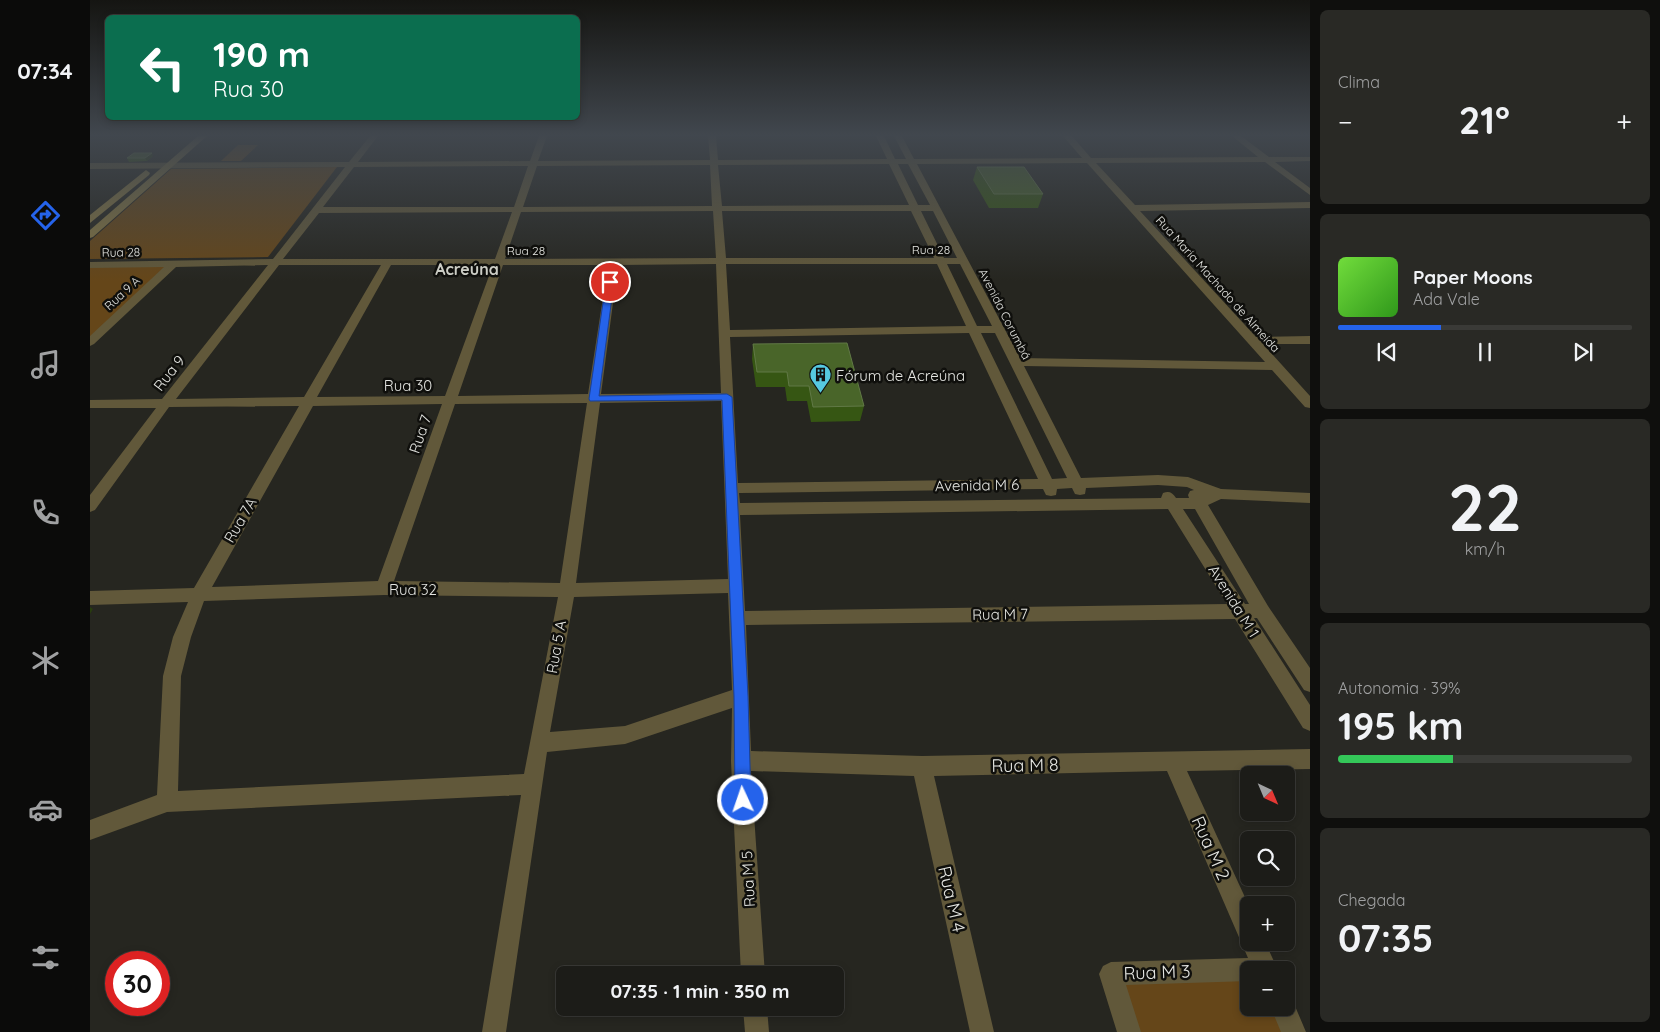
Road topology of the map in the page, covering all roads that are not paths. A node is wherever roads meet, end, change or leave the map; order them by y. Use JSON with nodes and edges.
{"nodes":[{"id":1,"x":133,"y":184,"type":"edge"},
{"id":2,"x":149,"y":184,"type":"edge"},
{"id":3,"x":337,"y":184,"type":"edge"},
{"id":4,"x":526,"y":184,"type":"edge"},
{"id":5,"x":715,"y":184,"type":"edge"},
{"id":6,"x":902,"y":184,"type":"edge"},
{"id":7,"x":923,"y":184,"type":"edge"},
{"id":8,"x":1111,"y":184,"type":"edge"},
{"id":9,"x":1300,"y":184,"type":"edge"},
{"id":10,"x":1310,"y":192,"type":"edge"},
{"id":11,"x":1310,"y":205,"type":"edge"},
{"id":12,"x":717,"y":208,"type":"junction"},
{"id":13,"x":914,"y":208,"type":"junction"},
{"id":14,"x":935,"y":208,"type":"junction"},
{"id":15,"x":1132,"y":208,"type":"junction"},
{"id":16,"x":317,"y":210,"type":"junction"},
{"id":17,"x":517,"y":210,"type":"junction"},
{"id":18,"x":90,"y":220,"type":"edge"},
{"id":19,"x":90,"y":235,"type":"edge"},
{"id":20,"x":721,"y":261,"type":"junction"},
{"id":21,"x":939,"y":261,"type":"junction"},
{"id":22,"x":962,"y":261,"type":"junction"},
{"id":23,"x":277,"y":262,"type":"junction"},
{"id":24,"x":613,"y":262,"type":"junction"},
{"id":25,"x":387,"y":263,"type":"junction"},
{"id":26,"x":498,"y":263,"type":"junction"},
{"id":27,"x":173,"y":264,"type":"junction"},
{"id":28,"x":90,"y":265,"type":"edge"},
{"id":29,"x":999,"y":329,"type":"junction"},
{"id":30,"x":973,"y":330,"type":"junction"},
{"id":31,"x":724,"y":334,"type":"junction"},
{"id":32,"x":1310,"y":340,"type":"edge"},
{"id":33,"x":1252,"y":341,"type":"junction"},
{"id":34,"x":90,"y":342,"type":"edge"},
{"id":35,"x":1014,"y":362,"type":"junction"},
{"id":36,"x":1275,"y":366,"type":"junction"},
{"id":37,"x":727,"y":397,"type":"junction"},
{"id":38,"x":594,"y":399,"type":"junction"},
{"id":39,"x":448,"y":401,"type":"junction"},
{"id":40,"x":307,"y":402,"type":"junction"},
{"id":41,"x":90,"y":404,"type":"edge"},
{"id":42,"x":165,"y":404,"type":"junction"},
{"id":43,"x":1310,"y":404,"type":"edge"},
{"id":44,"x":1158,"y":480,"type":"junction"},
{"id":45,"x":1188,"y":482,"type":"junction"},
{"id":46,"x":1076,"y":483,"type":"junction"},
{"id":47,"x":1048,"y":484,"type":"junction"},
{"id":48,"x":731,"y":488,"type":"junction"},
{"id":49,"x":1220,"y":494,"type":"junction"},
{"id":50,"x":1310,"y":498,"type":"edge"},
{"id":51,"x":1172,"y":503,"type":"junction"},
{"id":52,"x":1057,"y":504,"type":"junction"},
{"id":53,"x":1087,"y":504,"type":"junction"},
{"id":54,"x":1199,"y":504,"type":"junction"},
{"id":55,"x":90,"y":506,"type":"edge"},
{"id":56,"x":732,"y":509,"type":"junction"},
{"id":57,"x":736,"y":586,"type":"junction"},
{"id":58,"x":384,"y":588,"type":"junction"},
{"id":59,"x":567,"y":590,"type":"junction"},
{"id":60,"x":198,"y":596,"type":"junction"},
{"id":61,"x":90,"y":598,"type":"edge"},
{"id":62,"x":1241,"y":611,"type":"junction"},
{"id":63,"x":1262,"y":611,"type":"junction"},
{"id":64,"x":737,"y":618,"type":"junction"},
{"id":65,"x":1284,"y":682,"type":"junction"},
{"id":66,"x":1310,"y":684,"type":"edge"},
{"id":67,"x":741,"y":696,"type":"junction"},
{"id":68,"x":1310,"y":722,"type":"edge"},
{"id":69,"x":539,"y":743,"type":"junction"},
{"id":70,"x":1310,"y":759,"type":"edge"},
{"id":71,"x":741,"y":761,"type":"junction"},
{"id":72,"x":1173,"y":763,"type":"junction"},
{"id":73,"x":922,"y":766,"type":"junction"},
{"id":74,"x":534,"y":784,"type":"junction"},
{"id":75,"x":167,"y":802,"type":"junction"},
{"id":76,"x":90,"y":830,"type":"edge"},
{"id":77,"x":1240,"y":912,"type":"edge"},
{"id":78,"x":752,"y":966,"type":"edge"},
{"id":79,"x":1240,"y":970,"type":"edge"},
{"id":80,"x":756,"y":1016,"type":"edge"},
{"id":81,"x":1287,"y":1016,"type":"edge"},
{"id":82,"x":494,"y":1032,"type":"edge"},
{"id":83,"x":757,"y":1032,"type":"edge"},
{"id":84,"x":982,"y":1032,"type":"edge"},
{"id":85,"x":1129,"y":1032,"type":"edge"},
{"id":86,"x":1294,"y":1032,"type":"edge"}],
"edges":[{"from":1,"to":18,"type":"street"},
{"from":2,"to":19,"type":"street"},
{"from":3,"to":16,"type":"street","name":"Rua 9"},
{"from":4,"to":17,"type":"street","name":"Rua 7"},
{"from":5,"to":12,"type":"street","name":"Rua M 5"},
{"from":6,"to":13,"type":"street"},
{"from":7,"to":14,"type":"street","name":"Avenida Corumbá"},
{"from":8,"to":15,"type":"street","name":"Rua Maria Machado de Almeida"},
{"from":9,"to":10,"type":"street"},
{"from":11,"to":15,"type":"street"},
{"from":12,"to":13,"type":"street"},
{"from":12,"to":17,"type":"street"},
{"from":12,"to":20,"type":"street","name":"Rua M 5"},
{"from":13,"to":14,"type":"street"},
{"from":13,"to":21,"type":"street"},
{"from":14,"to":22,"type":"street","name":"Avenida Corumbá"},
{"from":15,"to":33,"type":"street","name":"Rua Maria Machado de Almeida"},
{"from":16,"to":17,"type":"street"},
{"from":16,"to":23,"type":"street","name":"Rua 9"},
{"from":17,"to":26,"type":"street","name":"Rua 7"},
{"from":20,"to":21,"type":"street","name":"Rua 28"},
{"from":20,"to":24,"type":"street","name":"Rua 28"},
{"from":20,"to":31,"type":"street","name":"Rua M 5"},
{"from":21,"to":22,"type":"street","name":"Rua 28"},
{"from":21,"to":30,"type":"street"},
{"from":22,"to":29,"type":"street","name":"Avenida Corumbá"},
{"from":23,"to":25,"type":"street","name":"Rua 28"},
{"from":23,"to":27,"type":"street","name":"Rua 28"},
{"from":23,"to":42,"type":"street","name":"Rua 9"},
{"from":24,"to":26,"type":"street","name":"Rua 28"},
{"from":24,"to":38,"type":"street","name":"Rua 5 A"},
{"from":25,"to":26,"type":"street","name":"Rua 28"},
{"from":25,"to":40,"type":"street","name":"Rua 7A"},
{"from":26,"to":39,"type":"street","name":"Rua 7"},
{"from":27,"to":28,"type":"street","name":"Rua 28"},
{"from":27,"to":34,"type":"street","name":"Rua 9 A"},
{"from":29,"to":30,"type":"street"},
{"from":29,"to":35,"type":"street","name":"Avenida Corumbá"},
{"from":30,"to":31,"type":"street"},
{"from":30,"to":47,"type":"street"},
{"from":31,"to":37,"type":"street","name":"Rua M 5"},
{"from":32,"to":33,"type":"street"},
{"from":33,"to":36,"type":"street","name":"Rua Maria Machado de Almeida"},
{"from":35,"to":36,"type":"street"},
{"from":35,"to":46,"type":"street","name":"Avenida Corumbá"},
{"from":36,"to":43,"type":"street","name":"Rua Maria Machado de Almeida"},
{"from":37,"to":38,"type":"street","name":"Rua 30"},
{"from":37,"to":48,"type":"street","name":"Rua M 5"},
{"from":38,"to":39,"type":"street","name":"Rua 30"},
{"from":38,"to":59,"type":"street","name":"Rua 5 A"},
{"from":39,"to":40,"type":"street","name":"Rua 30"},
{"from":39,"to":58,"type":"street","name":"Rua 7"},
{"from":40,"to":42,"type":"street","name":"Rua 30"},
{"from":40,"to":60,"type":"street","name":"Rua 7A"},
{"from":41,"to":42,"type":"street","name":"Rua 30"},
{"from":42,"to":55,"type":"street","name":"Rua 9"},
{"from":44,"to":45,"type":"street","name":"Avenida M 6"},
{"from":44,"to":46,"type":"street","name":"Avenida M 6"},
{"from":44,"to":51,"type":"street","name":"Avenida M 1"},
{"from":45,"to":49,"type":"street","name":"Avenida M 6"},
{"from":45,"to":54,"type":"street","name":"Avenida M 1"},
{"from":46,"to":47,"type":"street","name":"Avenida M 6"},
{"from":46,"to":53,"type":"street","name":"Avenida Corumbá"},
{"from":47,"to":48,"type":"street","name":"Avenida M 6"},
{"from":47,"to":52,"type":"street"},
{"from":48,"to":56,"type":"street","name":"Rua M 5"},
{"from":49,"to":50,"type":"street","name":"Avenida M 6"},
{"from":49,"to":54,"type":"street","name":"Avenida M 6"},
{"from":51,"to":53,"type":"street","name":"Avenida M 6"},
{"from":51,"to":54,"type":"street","name":"Avenida M 6"},
{"from":51,"to":62,"type":"street","name":"Avenida M 1"},
{"from":52,"to":53,"type":"street","name":"Avenida M 6"},
{"from":52,"to":56,"type":"street","name":"Avenida M 6"},
{"from":54,"to":63,"type":"street","name":"Avenida M 1"},
{"from":56,"to":57,"type":"street","name":"Rua M 5"},
{"from":57,"to":59,"type":"street","name":"Rua 32"},
{"from":57,"to":64,"type":"street","name":"Rua M 5"},
{"from":58,"to":59,"type":"street","name":"Rua 32"},
{"from":58,"to":60,"type":"street","name":"Rua 32"},
{"from":59,"to":69,"type":"street","name":"Rua 5 A"},
{"from":60,"to":61,"type":"street","name":"Rua 32"},
{"from":60,"to":75,"type":"street","name":"Rua 7A"},
{"from":62,"to":63,"type":"street","name":"Rua M 7"},
{"from":62,"to":64,"type":"street","name":"Rua M 7"},
{"from":62,"to":65,"type":"street","name":"Avenida M 1"},
{"from":63,"to":66,"type":"street","name":"Avenida M 1"},
{"from":64,"to":67,"type":"street","name":"Rua M 5"},
{"from":65,"to":66,"type":"street"},
{"from":65,"to":68,"type":"street","name":"Avenida M 1"},
{"from":67,"to":69,"type":"street"},
{"from":67,"to":71,"type":"street","name":"Rua M 5"},
{"from":69,"to":74,"type":"street","name":"Rua 5 A"},
{"from":70,"to":72,"type":"street","name":"Rua M 8"},
{"from":71,"to":73,"type":"street","name":"Rua M 8"},
{"from":71,"to":78,"type":"street","name":"Rua M 5"},
{"from":72,"to":73,"type":"street","name":"Rua M 8"},
{"from":72,"to":77,"type":"street","name":"Rua M 2"},
{"from":73,"to":84,"type":"street","name":"Rua M 4"},
{"from":74,"to":75,"type":"street"},
{"from":74,"to":82,"type":"street","name":"Rua 5 A"},
{"from":75,"to":76,"type":"street"},
{"from":79,"to":85,"type":"street","name":"Rua M 3"},
{"from":80,"to":83,"type":"street"},
{"from":81,"to":86,"type":"street"}]}
